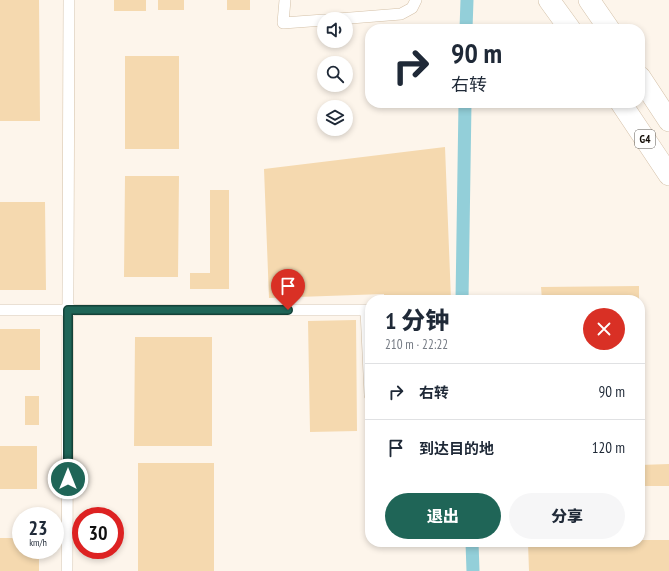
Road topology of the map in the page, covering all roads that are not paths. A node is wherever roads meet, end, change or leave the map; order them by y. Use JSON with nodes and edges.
{"nodes":[{"id":1,"x":69,"y":0,"type":"edge"},
{"id":2,"x":285,"y":0,"type":"edge"},
{"id":3,"x":416,"y":0,"type":"edge"},
{"id":4,"x":550,"y":0,"type":"edge"},
{"id":5,"x":591,"y":2,"type":"edge"},
{"id":6,"x":353,"y":18,"type":"edge"},
{"id":7,"x":317,"y":21,"type":"edge"},
{"id":8,"x":567,"y":24,"type":"edge"},
{"id":9,"x":606,"y":24,"type":"edge"},
{"id":10,"x":645,"y":85,"type":"edge"},
{"id":11,"x":624,"y":108,"type":"edge"},
{"id":12,"x":669,"y":121,"type":"edge"},
{"id":13,"x":669,"y":175,"type":"edge"},
{"id":14,"x":0,"y":310,"type":"edge"},
{"id":15,"x":68,"y":310,"type":"junction"},
{"id":16,"x":365,"y":310,"type":"edge"},
{"id":17,"x":67,"y":571,"type":"edge"}],
"edges":[{"from":1,"to":15,"type":"street"},
{"from":2,"to":7,"type":"street"},
{"from":3,"to":6,"type":"street"},
{"from":4,"to":8,"type":"highway"},
{"from":5,"to":9,"type":"highway"},
{"from":10,"to":12,"type":"highway","number":"G4"},
{"from":11,"to":13,"type":"highway","number":"G4"},
{"from":14,"to":15,"type":"street"},
{"from":15,"to":16,"type":"street"},
{"from":15,"to":17,"type":"street"}]}
